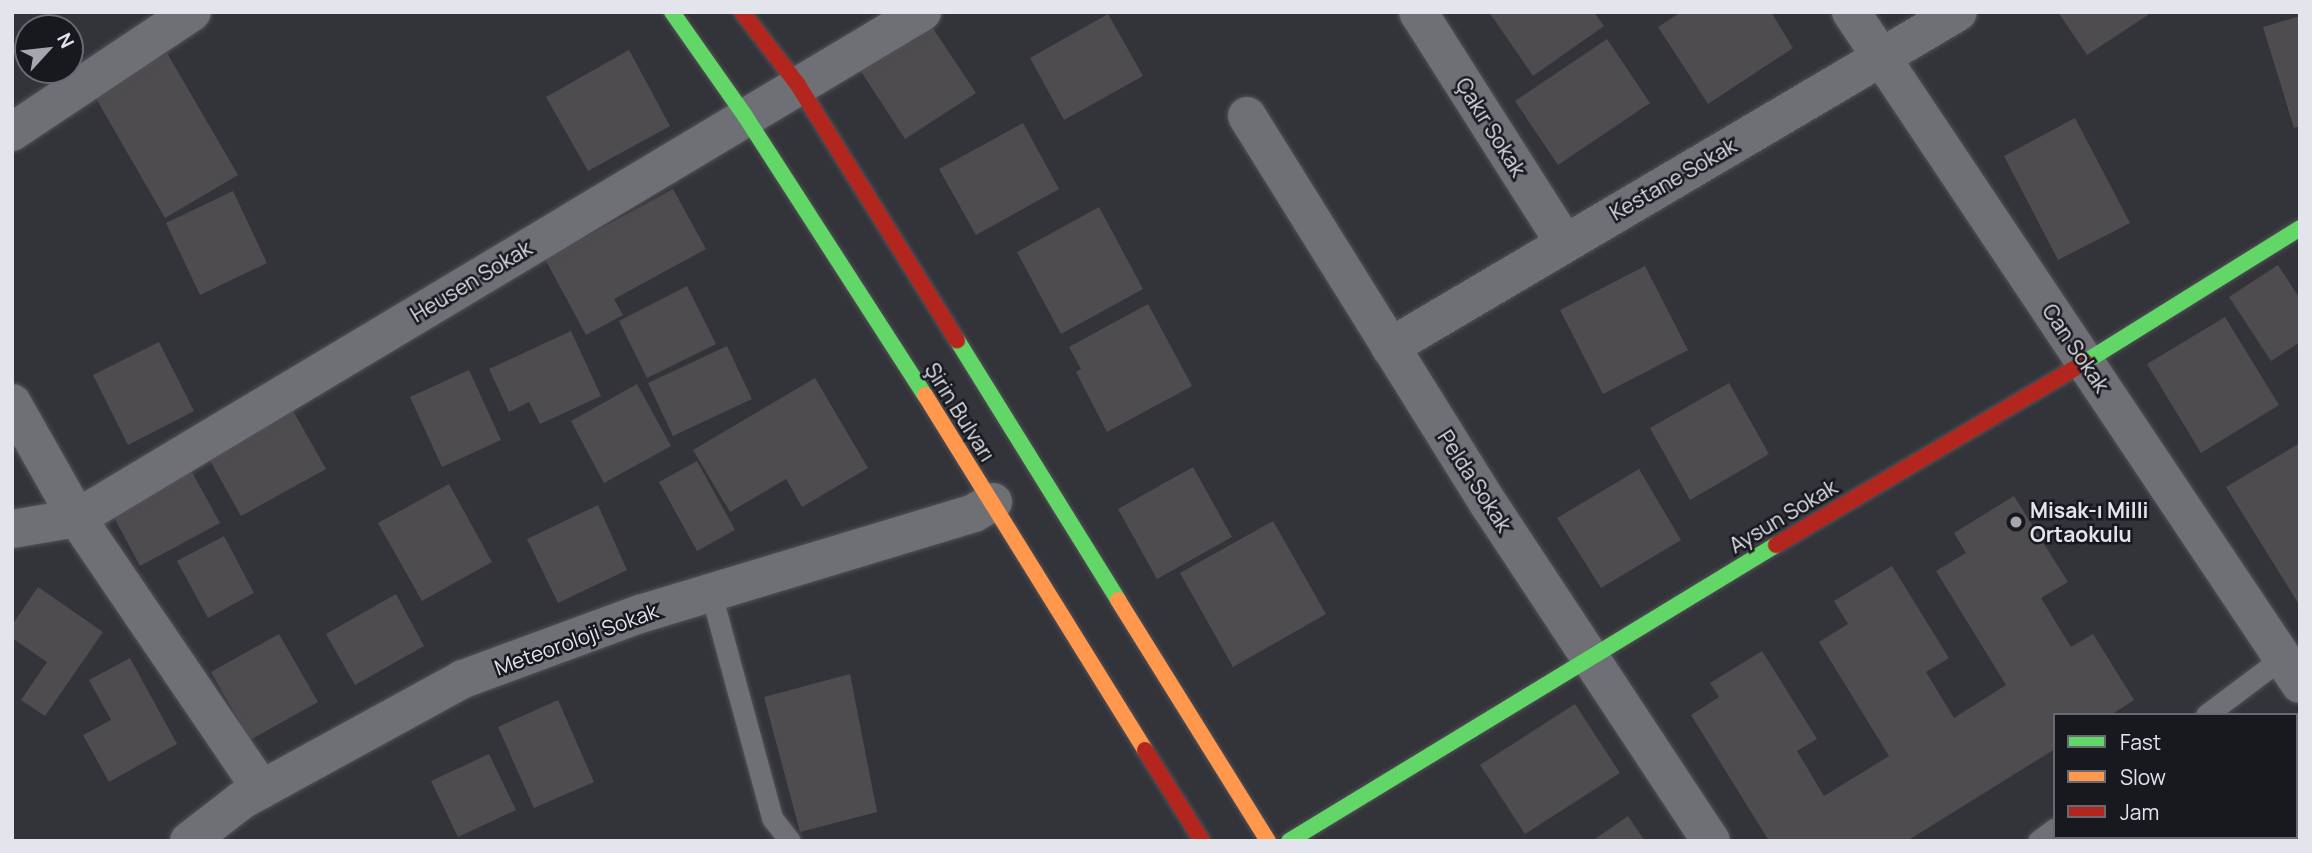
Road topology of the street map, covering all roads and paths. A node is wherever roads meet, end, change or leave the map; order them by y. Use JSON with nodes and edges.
{"nodes":[{"id":1,"x":192,"y":12,"type":"edge"},
{"id":2,"x":672,"y":12,"type":"edge"},
{"id":3,"x":742,"y":12,"type":"edge"},
{"id":4,"x":922,"y":12,"type":"edge"},
{"id":5,"x":1418,"y":12,"type":"edge"},
{"id":6,"x":1851,"y":12,"type":"edge"},
{"id":7,"x":1958,"y":12,"type":"edge"},
{"id":8,"x":1882,"y":58,"type":"junction"},
{"id":9,"x":798,"y":85,"type":"junction"},
{"id":10,"x":745,"y":116,"type":"junction"},
{"id":11,"x":1247,"y":116,"type":"dead end"},
{"id":12,"x":12,"y":132,"type":"edge"},
{"id":13,"x":2300,"y":228,"type":"edge"},
{"id":14,"x":1564,"y":242,"type":"junction"},
{"id":15,"x":1390,"y":347,"type":"junction"},
{"id":16,"x":2085,"y":362,"type":"junction"},
{"id":17,"x":12,"y":403,"type":"edge"},
{"id":18,"x":993,"y":502,"type":"junction"},
{"id":19,"x":76,"y":518,"type":"junction"},
{"id":20,"x":12,"y":529,"type":"edge"},
{"id":21,"x":711,"y":593,"type":"junction"},
{"id":22,"x":1588,"y":656,"type":"junction"},
{"id":23,"x":2291,"y":671,"type":"edge"},
{"id":24,"x":2210,"y":713,"type":"edge"},
{"id":25,"x":261,"y":789,"type":"junction"},
{"id":26,"x":2053,"y":830,"type":"edge"},
{"id":27,"x":189,"y":841,"type":"edge"},
{"id":28,"x":790,"y":841,"type":"edge"},
{"id":29,"x":1202,"y":841,"type":"edge"},
{"id":30,"x":1268,"y":841,"type":"edge"},
{"id":31,"x":1289,"y":841,"type":"edge"},
{"id":32,"x":1711,"y":841,"type":"edge"},
{"id":33,"x":2038,"y":841,"type":"edge"}],
"edges":[{"from":1,"to":12,"type":"street"},
{"from":2,"to":10,"type":"main road","name":"Şirin Bulvarı"},
{"from":3,"to":9,"type":"main road","name":"Şirin Bulvarı"},
{"from":4,"to":9,"type":"street","name":"Heusen Sokak"},
{"from":5,"to":14,"type":"street","name":"Çakır Sokak"},
{"from":6,"to":8,"type":"street","name":"Can Sokak"},
{"from":7,"to":8,"type":"street","name":"Kestane Sokak"},
{"from":8,"to":14,"type":"street","name":"Kestane Sokak"},
{"from":8,"to":16,"type":"street","name":"Can Sokak"},
{"from":9,"to":10,"type":"street","name":"Heusen Sokak"},
{"from":9,"to":30,"type":"main road","name":"Şirin Bulvarı"},
{"from":10,"to":18,"type":"main road","name":"Şirin Bulvarı"},
{"from":10,"to":19,"type":"street","name":"Heusen Sokak"},
{"from":11,"to":15,"type":"street","name":"Pelda Sokak"},
{"from":13,"to":16,"type":"main road","name":"Aysun Sokak"},
{"from":14,"to":15,"type":"street","name":"Kestane Sokak"},
{"from":15,"to":22,"type":"street","name":"Pelda Sokak"},
{"from":16,"to":22,"type":"main road","name":"Aysun Sokak"},
{"from":16,"to":23,"type":"street","name":"Can Sokak"},
{"from":17,"to":19,"type":"street"},
{"from":18,"to":21,"type":"street","name":"Meteoroloji Sokak"},
{"from":18,"to":29,"type":"main road","name":"Şirin Bulvarı"},
{"from":19,"to":20,"type":"street","name":"Heusen Sokak"},
{"from":19,"to":25,"type":"street"},
{"from":21,"to":25,"type":"street","name":"Meteoroloji Sokak"},
{"from":21,"to":28,"type":"lane"},
{"from":22,"to":31,"type":"main road","name":"Aysun Sokak"},
{"from":22,"to":32,"type":"street","name":"Pelda Sokak"},
{"from":23,"to":24,"type":"lane"},
{"from":25,"to":27,"type":"street","name":"Meteoroloji Sokak"},
{"from":26,"to":33,"type":"lane"}]}
